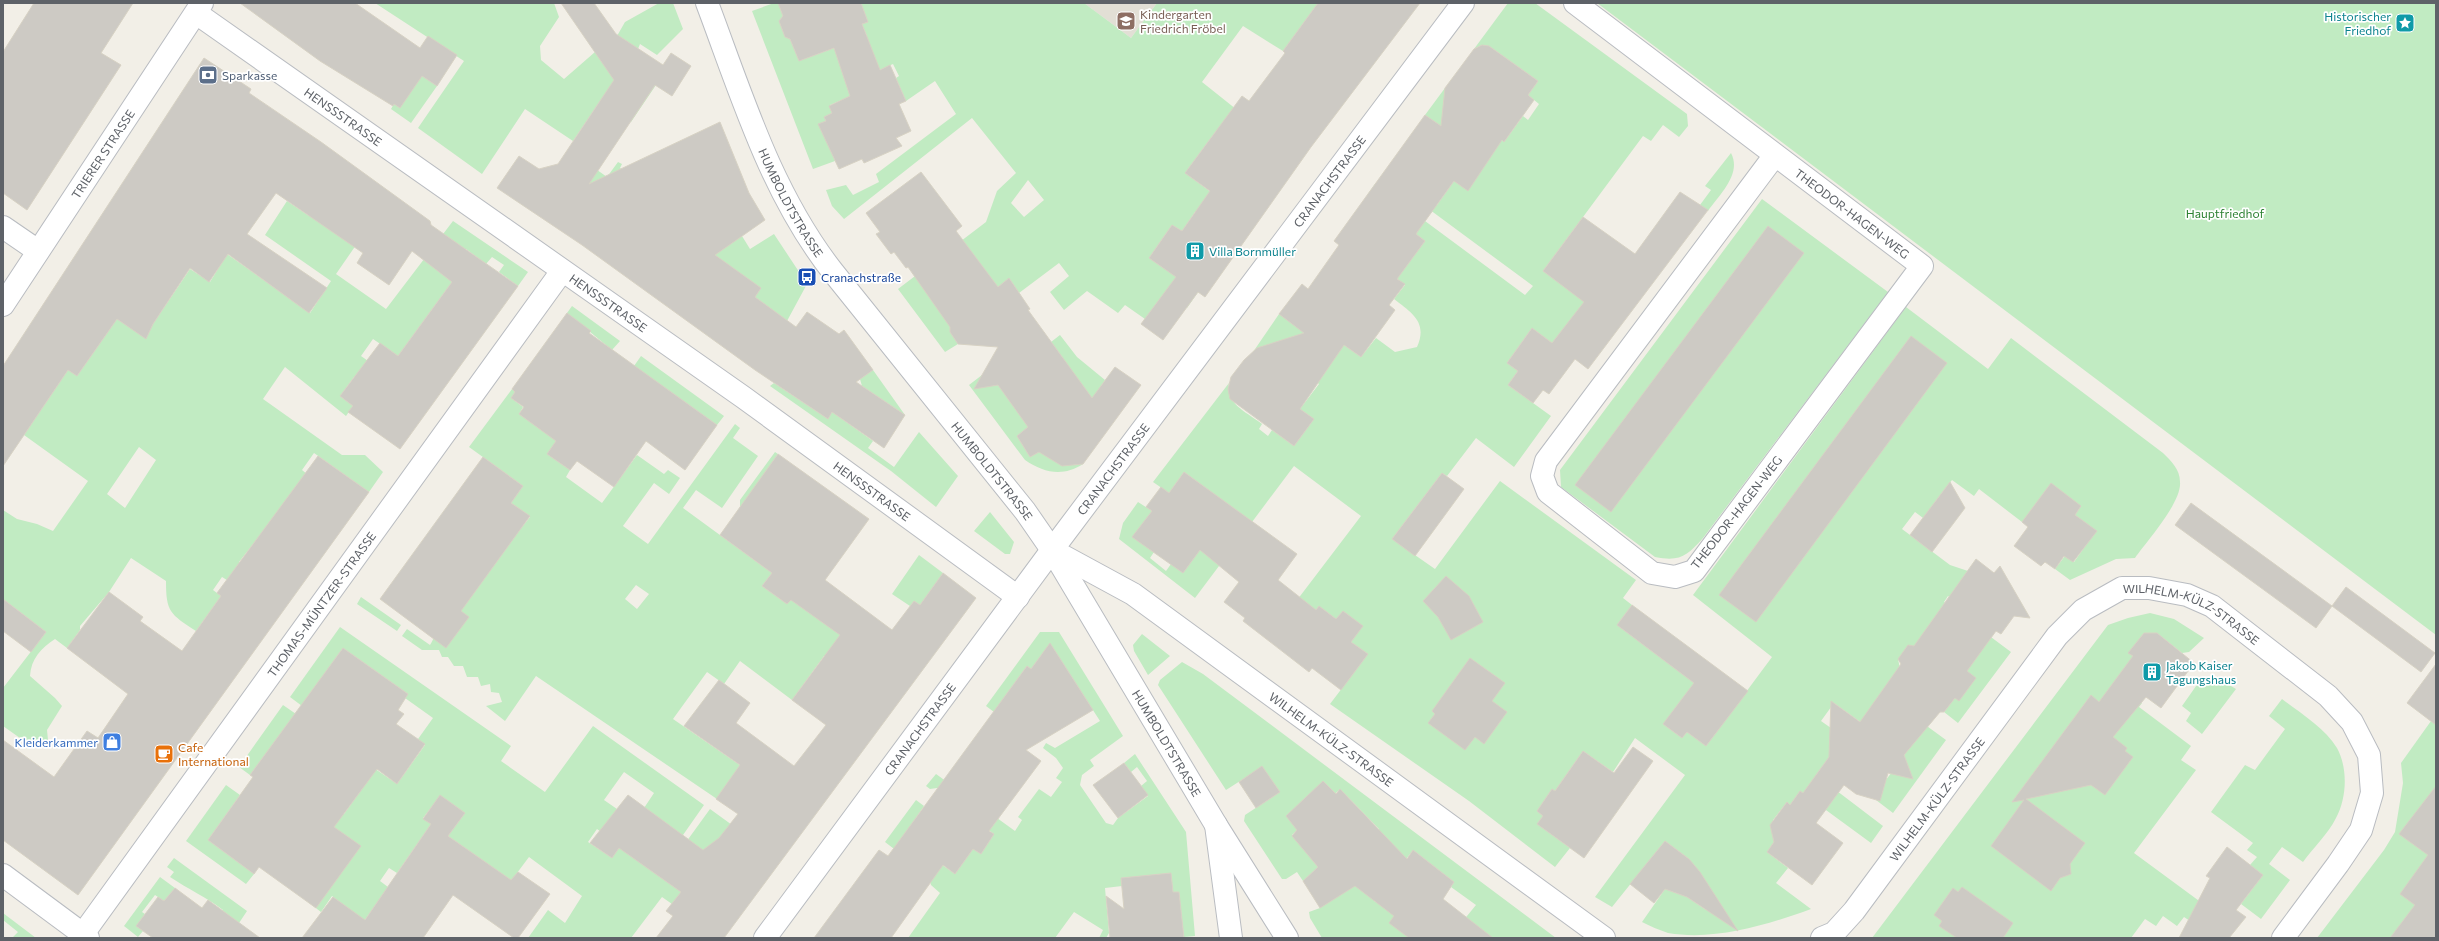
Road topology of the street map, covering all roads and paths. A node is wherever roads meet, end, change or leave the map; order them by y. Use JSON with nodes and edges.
{"nodes":[{"id":1,"x":706,"y":3,"type":"edge"},
{"id":2,"x":1464,"y":3,"type":"edge"},
{"id":3,"x":1575,"y":3,"type":"edge"},
{"id":4,"x":199,"y":8,"type":"edge"},
{"id":5,"x":1775,"y":155,"type":"junction"},
{"id":6,"x":3,"y":227,"type":"edge"},
{"id":7,"x":38,"y":251,"type":"junction"},
{"id":8,"x":562,"y":271,"type":"junction"},
{"id":9,"x":3,"y":305,"type":"edge"},
{"id":10,"x":1052,"y":550,"type":"junction"},
{"id":11,"x":1018,"y":597,"type":"junction"},
{"id":12,"x":1216,"y":825,"type":"junction"},
{"id":13,"x":3,"y":875,"type":"edge"},
{"id":14,"x":84,"y":937,"type":"edge"},
{"id":15,"x":765,"y":938,"type":"edge"},
{"id":16,"x":1231,"y":938,"type":"edge"},
{"id":17,"x":1287,"y":938,"type":"edge"},
{"id":18,"x":1604,"y":938,"type":"edge"},
{"id":19,"x":1822,"y":938,"type":"edge"},
{"id":20,"x":2283,"y":938,"type":"edge"}],
"edges":[{"from":1,"to":10,"type":"street","name":"HUMBOLDTSTRASSE"},
{"from":2,"to":10,"type":"street","name":"CRANACHSTRASSE"},
{"from":3,"to":5,"type":"street","name":"THEODOR-HAGEN-WEG"},
{"from":4,"to":7,"type":"street","name":"TRIERER STRASSE"},
{"from":4,"to":8,"type":"street","name":"HENSSSTRASSE"},
{"from":5,"to":5,"type":"street","name":"THEODOR-HAGEN-WEG"},
{"from":6,"to":7,"type":"street"},
{"from":7,"to":9,"type":"street","name":"TRIERER STRASSE"},
{"from":8,"to":11,"type":"street","name":"HENSSSTRASSE"},
{"from":8,"to":14,"type":"street","name":"THOMAS-MÜNTZER-STRASSE"},
{"from":10,"to":11,"type":"street","name":"CRANACHSTRASSE"},
{"from":10,"to":12,"type":"street","name":"HUMBOLDTSTRASSE"},
{"from":10,"to":18,"type":"street","name":"WILHELM-KÜLZ-STRASSE"},
{"from":11,"to":15,"type":"street","name":"CRANACHSTRASSE"},
{"from":12,"to":16,"type":"street"},
{"from":12,"to":17,"type":"street","name":"HUMBOLDTSTRASSE"},
{"from":13,"to":14,"type":"street"},
{"from":19,"to":20,"type":"street","name":"WILHELM-KÜLZ-STRASSE"}]}
